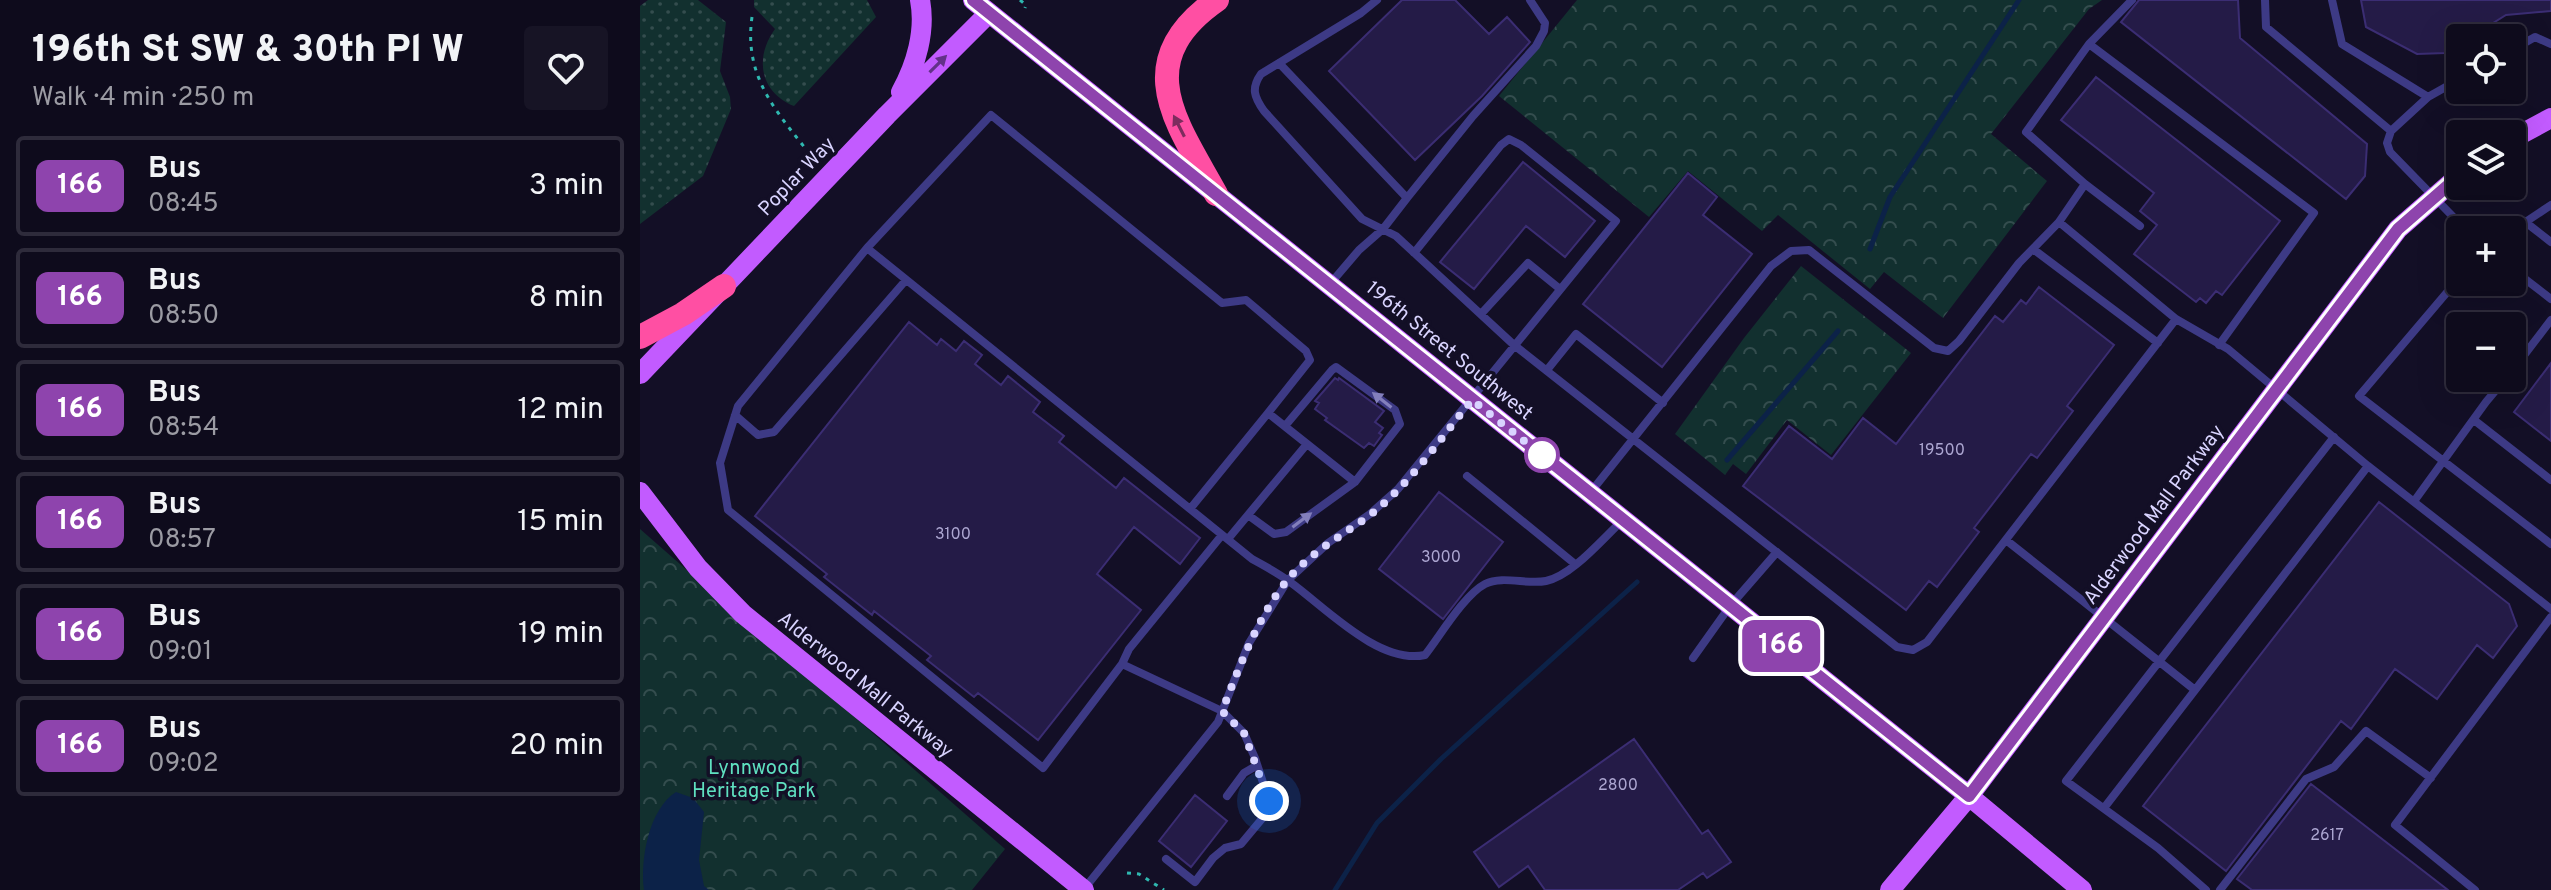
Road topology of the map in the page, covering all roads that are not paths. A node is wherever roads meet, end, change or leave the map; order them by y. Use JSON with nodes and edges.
{"nodes":[{"id":1,"x":920,"y":0,"type":"edge"},
{"id":2,"x":1217,"y":0,"type":"edge"},
{"id":3,"x":1377,"y":0,"type":"edge"},
{"id":4,"x":1530,"y":0,"type":"edge"},
{"id":5,"x":2132,"y":0,"type":"edge"},
{"id":6,"x":2265,"y":0,"type":"edge"},
{"id":7,"x":2332,"y":0,"type":"edge"},
{"id":8,"x":981,"y":6,"type":"edge"},
{"id":9,"x":2526,"y":42,"type":"edge"},
{"id":10,"x":2551,"y":43,"type":"edge"},
{"id":11,"x":2089,"y":44,"type":"junction"},
{"id":12,"x":1279,"y":63,"type":"junction"},
{"id":13,"x":2446,"y":87,"type":"edge"},
{"id":14,"x":2428,"y":97,"type":"junction"},
{"id":15,"x":887,"y":115,"type":"junction"},
{"id":16,"x":2551,"y":118,"type":"edge"},
{"id":17,"x":2391,"y":131,"type":"junction"},
{"id":18,"x":2526,"y":131,"type":"edge"},
{"id":19,"x":2085,"y":184,"type":"junction"},
{"id":20,"x":2446,"y":186,"type":"edge"},
{"id":21,"x":1216,"y":194,"type":"junction"},
{"id":22,"x":2433,"y":197,"type":"junction"},
{"id":23,"x":1407,"y":198,"type":"junction"},
{"id":24,"x":2551,"y":205,"type":"edge"},
{"id":25,"x":2452,"y":216,"type":"edge"},
{"id":26,"x":2526,"y":220,"type":"edge"},
{"id":27,"x":2059,"y":222,"type":"junction"},
{"id":28,"x":2526,"y":223,"type":"edge"},
{"id":29,"x":2140,"y":226,"type":"dead end"},
{"id":30,"x":1383,"y":229,"type":"junction"},
{"id":31,"x":2551,"y":242,"type":"edge"},
{"id":32,"x":867,"y":248,"type":"junction"},
{"id":33,"x":2033,"y":249,"type":"junction"},
{"id":34,"x":1414,"y":253,"type":"junction"},
{"id":35,"x":906,"y":280,"type":"junction"},
{"id":36,"x":2526,"y":280,"type":"edge"},
{"id":37,"x":1329,"y":284,"type":"junction"},
{"id":38,"x":724,"y":286,"type":"junction"},
{"id":39,"x":1560,"y":289,"type":"junction"},
{"id":40,"x":2446,"y":293,"type":"edge"},
{"id":41,"x":2551,"y":299,"type":"edge"},
{"id":42,"x":1481,"y":314,"type":"junction"},
{"id":43,"x":2176,"y":319,"type":"junction"},
{"id":44,"x":2551,"y":320,"type":"edge"},
{"id":45,"x":640,"y":337,"type":"edge"},
{"id":46,"x":2158,"y":343,"type":"junction"},
{"id":47,"x":1514,"y":345,"type":"junction"},
{"id":48,"x":2219,"y":345,"type":"junction"},
{"id":49,"x":2526,"y":353,"type":"edge"},
{"id":50,"x":1547,"y":370,"type":"junction"},
{"id":51,"x":640,"y":374,"type":"edge"},
{"id":52,"x":2277,"y":388,"type":"junction"},
{"id":53,"x":2495,"y":392,"type":"edge"},
{"id":54,"x":1472,"y":400,"type":"junction"},
{"id":55,"x":1663,"y":403,"type":"junction"},
{"id":56,"x":1268,"y":413,"type":"junction"},
{"id":57,"x":735,"y":415,"type":"junction"},
{"id":58,"x":2474,"y":420,"type":"junction"},
{"id":59,"x":1285,"y":426,"type":"junction"},
{"id":60,"x":2334,"y":437,"type":"junction"},
{"id":61,"x":1635,"y":439,"type":"junction"},
{"id":62,"x":1307,"y":444,"type":"junction"},
{"id":63,"x":2443,"y":460,"type":"junction"},
{"id":64,"x":2368,"y":466,"type":"junction"},
{"id":65,"x":1467,"y":476,"type":"dead end"},
{"id":66,"x":2551,"y":480,"type":"edge"},
{"id":67,"x":1355,"y":482,"type":"junction"},
{"id":68,"x":640,"y":492,"type":"edge"},
{"id":69,"x":1590,"y":493,"type":"junction"},
{"id":70,"x":2415,"y":500,"type":"junction"},
{"id":71,"x":1190,"y":509,"type":"junction"},
{"id":72,"x":1248,"y":515,"type":"junction"},
{"id":73,"x":1623,"y":520,"type":"junction"},
{"id":74,"x":1225,"y":537,"type":"junction"},
{"id":75,"x":2006,"y":540,"type":"junction"},
{"id":76,"x":2551,"y":544,"type":"edge"},
{"id":77,"x":1777,"y":552,"type":"junction"},
{"id":78,"x":1575,"y":564,"type":"junction"},
{"id":79,"x":1288,"y":580,"type":"junction"},
{"id":80,"x":1730,"y":606,"type":"junction"},
{"id":81,"x":2551,"y":609,"type":"edge"},
{"id":82,"x":2105,"y":617,"type":"junction"},
{"id":83,"x":2551,"y":617,"type":"edge"},
{"id":84,"x":1693,"y":658,"type":"dead end"},
{"id":85,"x":2157,"y":662,"type":"junction"},
{"id":86,"x":1122,"y":664,"type":"junction"},
{"id":87,"x":2195,"y":690,"type":"junction"},
{"id":88,"x":1222,"y":711,"type":"junction"},
{"id":89,"x":1256,"y":766,"type":"junction"},
{"id":90,"x":2431,"y":778,"type":"junction"},
{"id":91,"x":1227,"y":796,"type":"dead end"},
{"id":92,"x":1969,"y":796,"type":"junction"},
{"id":93,"x":2104,"y":808,"type":"junction"},
{"id":94,"x":1166,"y":859,"type":"dead end"},
{"id":95,"x":2202,"y":889,"type":"edge"},
{"id":96,"x":1084,"y":890,"type":"edge"},
{"id":97,"x":1890,"y":890,"type":"edge"},
{"id":98,"x":2082,"y":890,"type":"edge"},
{"id":99,"x":2220,"y":890,"type":"edge"},
{"id":100,"x":2475,"y":890,"type":"edge"}],
"edges":[{"from":1,"to":15,"type":"main road"},
{"from":21,"to":2,"type":"highway","one_way":true},
{"from":3,"to":12,"type":"lane"},
{"from":4,"to":23,"type":"lane"},
{"from":5,"to":11,"type":"lane"},
{"from":6,"to":17,"type":"lane"},
{"from":7,"to":14,"type":"lane"},
{"from":15,"to":8,"type":"main road","name":"Poplar Way","one_way":true},
{"from":8,"to":21,"type":"main road","name":"196th Street Southwest"},
{"from":9,"to":10,"type":"lane"},
{"from":11,"to":19,"type":"lane"},
{"from":11,"to":48,"type":"lane"},
{"from":12,"to":23,"type":"lane"},
{"from":12,"to":30,"type":"lane"},
{"from":13,"to":14,"type":"lane"},
{"from":14,"to":17,"type":"lane"},
{"from":15,"to":38,"type":"main road","name":"Poplar Way"},
{"from":16,"to":18,"type":"main road"},
{"from":17,"to":22,"type":"lane"},
{"from":19,"to":27,"type":"lane"},
{"from":19,"to":29,"type":"lane"},
{"from":20,"to":22,"type":"main road","name":"Alderwood Mall Parkway"},
{"from":21,"to":37,"type":"main road","name":"196th Street Southwest"},
{"from":22,"to":25,"type":"lane"},
{"from":22,"to":52,"type":"main road","name":"Alderwood Mall Parkway"},
{"from":23,"to":30,"type":"lane"},
{"from":24,"to":26,"type":"lane"},
{"from":27,"to":33,"type":"lane"},
{"from":27,"to":43,"type":"lane"},
{"from":28,"to":31,"type":"lane"},
{"from":30,"to":34,"type":"lane"},
{"from":30,"to":37,"type":"lane"},
{"from":32,"to":35,"type":"lane"},
{"from":32,"to":56,"type":"lane"},
{"from":32,"to":57,"type":"lane"},
{"from":33,"to":46,"type":"lane"},
{"from":33,"to":55,"type":"lane"},
{"from":34,"to":39,"type":"lane"},
{"from":34,"to":42,"type":"lane"},
{"from":35,"to":57,"type":"lane"},
{"from":35,"to":71,"type":"lane"},
{"from":36,"to":41,"type":"lane"},
{"from":37,"to":54,"type":"main road","name":"196th Street Southwest"},
{"from":38,"to":45,"type":"highway"},
{"from":38,"to":51,"type":"main road","name":"Poplar Way"},
{"from":39,"to":42,"type":"lane"},
{"from":39,"to":47,"type":"lane"},
{"from":40,"to":63,"type":"lane"},
{"from":42,"to":47,"type":"lane"},
{"from":43,"to":46,"type":"lane"},
{"from":43,"to":48,"type":"lane"},
{"from":44,"to":49,"type":"lane"},
{"from":46,"to":75,"type":"lane"},
{"from":47,"to":50,"type":"lane"},
{"from":47,"to":54,"type":"lane"},
{"from":48,"to":52,"type":"lane"},
{"from":50,"to":55,"type":"lane"},
{"from":50,"to":61,"type":"lane"},
{"from":52,"to":60,"type":"lane"},
{"from":52,"to":82,"type":"main road","name":"Alderwood Mall Parkway"},
{"from":53,"to":58,"type":"lane"},
{"from":54,"to":69,"type":"main road","name":"196th Street Southwest"},
{"from":54,"to":79,"type":"lane"},
{"from":55,"to":61,"type":"lane"},
{"from":56,"to":59,"type":"lane"},
{"from":56,"to":71,"type":"lane"},
{"from":57,"to":86,"type":"lane"},
{"from":58,"to":63,"type":"lane"},
{"from":58,"to":66,"type":"lane"},
{"from":59,"to":62,"type":"lane"},
{"from":67,"to":59,"type":"lane","one_way":true},
{"from":60,"to":64,"type":"lane"},
{"from":60,"to":85,"type":"lane"},
{"from":61,"to":69,"type":"lane"},
{"from":61,"to":77,"type":"lane"},
{"from":62,"to":67,"type":"lane"},
{"from":62,"to":72,"type":"lane"},
{"from":63,"to":70,"type":"lane"},
{"from":63,"to":76,"type":"lane"},
{"from":64,"to":70,"type":"lane"},
{"from":64,"to":87,"type":"lane"},
{"from":65,"to":78,"type":"lane"},
{"from":72,"to":67,"type":"lane","one_way":true},
{"from":68,"to":96,"type":"main road","name":"Alderwood Mall Parkway"},
{"from":69,"to":73,"type":"main road","name":"196th Street Southwest"},
{"from":70,"to":81,"type":"lane"},
{"from":71,"to":74,"type":"lane"},
{"from":72,"to":74,"type":"lane"},
{"from":73,"to":78,"type":"lane"},
{"from":73,"to":80,"type":"main road","name":"196th Street Southwest"},
{"from":74,"to":79,"type":"lane"},
{"from":74,"to":86,"type":"lane"},
{"from":75,"to":77,"type":"lane"},
{"from":75,"to":82,"type":"lane"},
{"from":77,"to":80,"type":"lane"},
{"from":78,"to":79,"type":"lane"},
{"from":79,"to":88,"type":"lane"},
{"from":80,"to":84,"type":"lane"},
{"from":80,"to":92,"type":"main road","name":"196th Street Southwest"},
{"from":82,"to":85,"type":"lane"},
{"from":82,"to":92,"type":"main road","name":"Alderwood Mall Parkway"},
{"from":83,"to":90,"type":"lane"},
{"from":85,"to":87,"type":"lane"},
{"from":85,"to":93,"type":"lane"},
{"from":86,"to":88,"type":"lane"},
{"from":87,"to":93,"type":"lane"},
{"from":88,"to":89,"type":"lane"},
{"from":88,"to":96,"type":"lane"},
{"from":89,"to":91,"type":"lane"},
{"from":89,"to":94,"type":"lane"},
{"from":90,"to":99,"type":"lane"},
{"from":90,"to":100,"type":"lane"},
{"from":92,"to":97,"type":"main road","name":"Alderwood Mall Parkway"},
{"from":92,"to":98,"type":"main road","name":"196th Street Southwest"},
{"from":93,"to":95,"type":"lane"}]}
